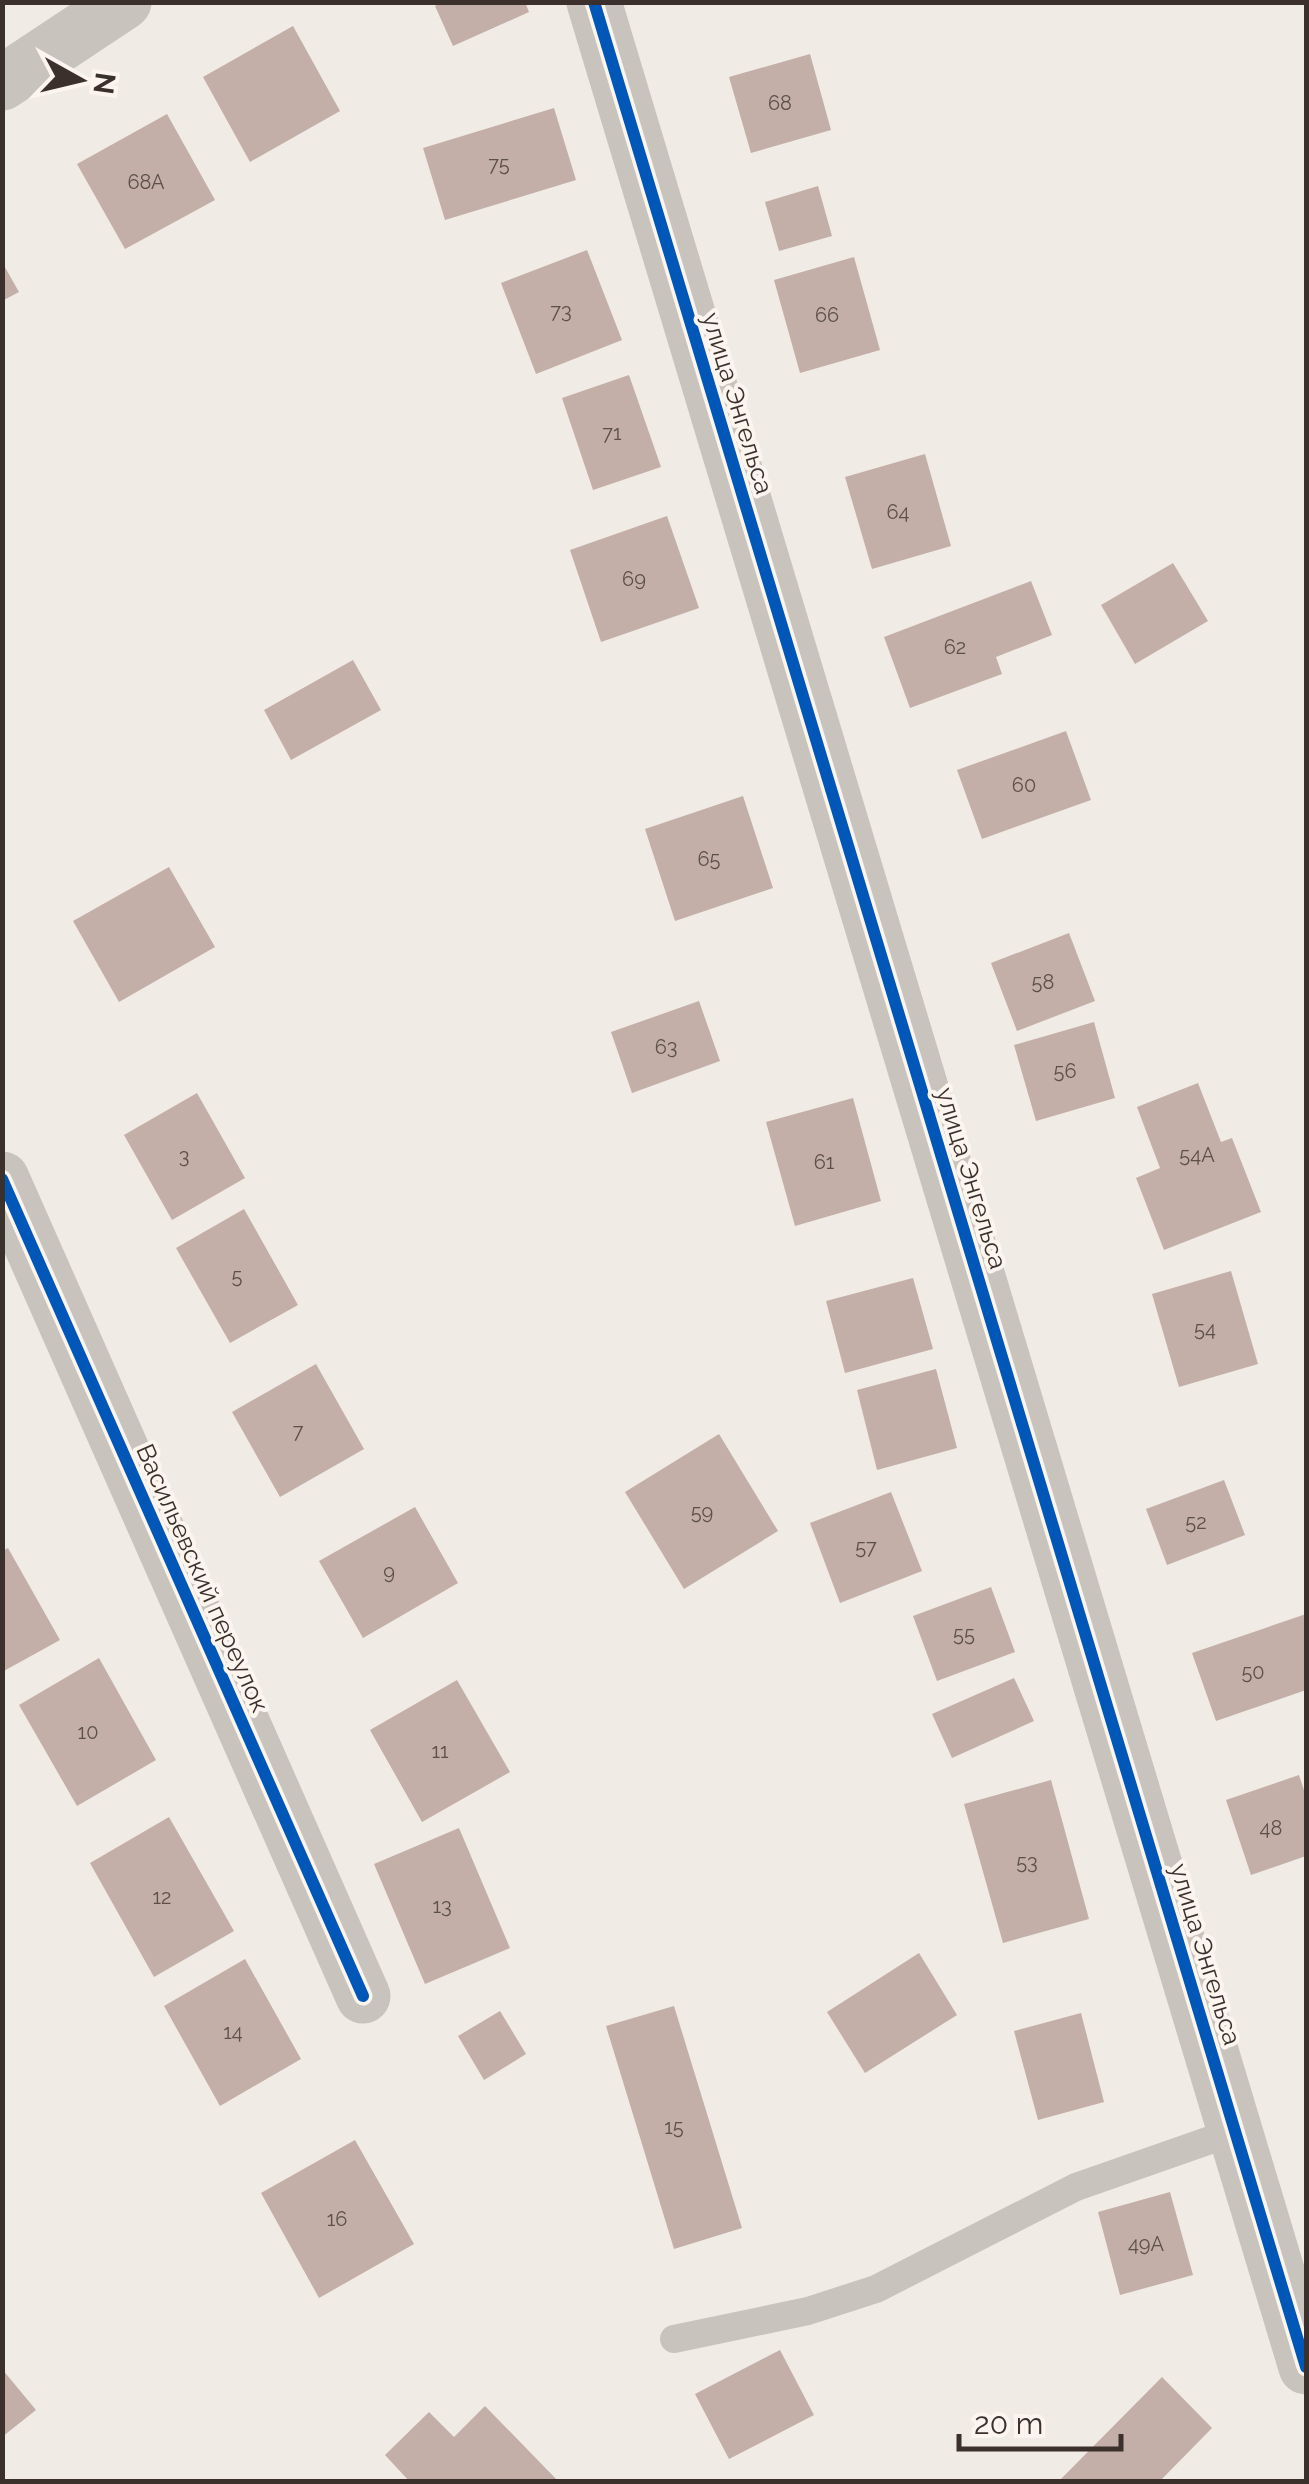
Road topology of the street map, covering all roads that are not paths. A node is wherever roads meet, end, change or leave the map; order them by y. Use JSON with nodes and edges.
{"nodes":[{"id":1,"x":124,"y":2,"type":"edge"},
{"id":2,"x":594,"y":2,"type":"edge"},
{"id":3,"x":2,"y":83,"type":"edge"},
{"id":4,"x":2,"y":1179,"type":"edge"},
{"id":5,"x":363,"y":1996,"type":"dead end"},
{"id":6,"x":1236,"y":2131,"type":"junction"},
{"id":7,"x":674,"y":2339,"type":"dead end"},
{"id":8,"x":1306,"y":2367,"type":"edge"}],
"edges":[{"from":1,"to":3,"type":"street"},
{"from":2,"to":6,"type":"street","name":"улица Энгельса"},
{"from":4,"to":5,"type":"street","name":"Васильевский переулок"},
{"from":6,"to":7,"type":"lane"},
{"from":6,"to":8,"type":"street","name":"улица Энгельса"}]}
